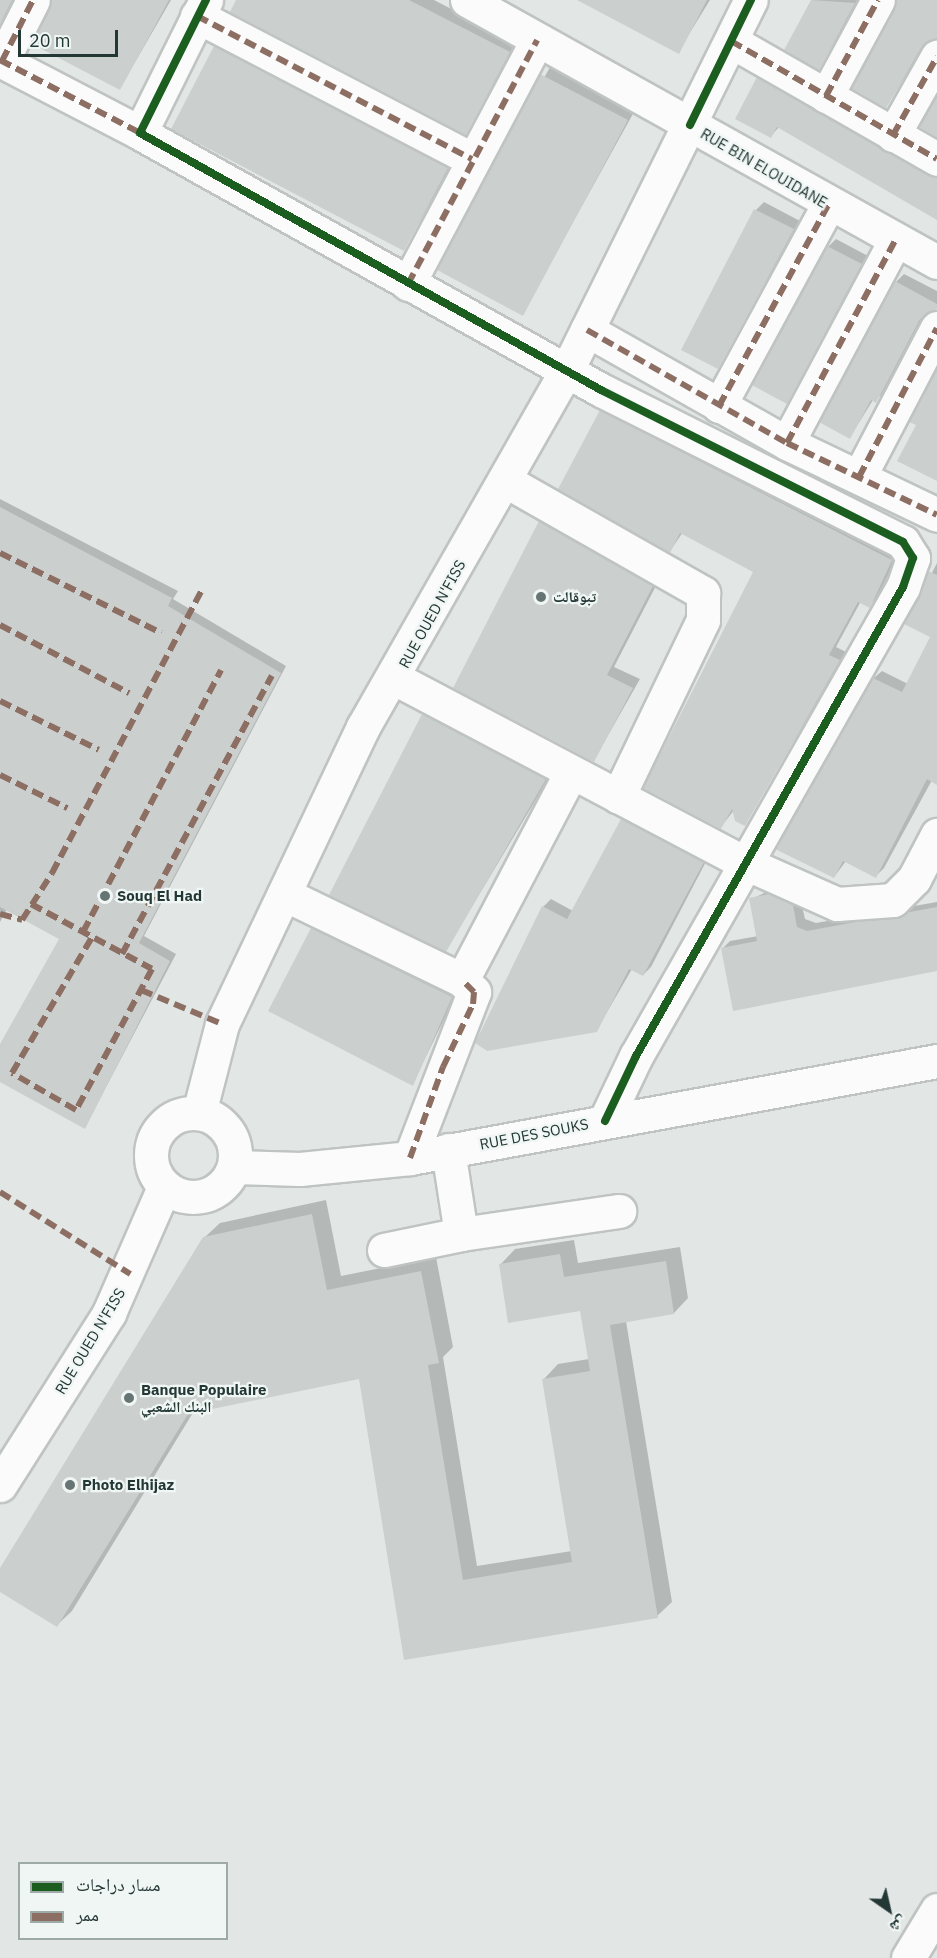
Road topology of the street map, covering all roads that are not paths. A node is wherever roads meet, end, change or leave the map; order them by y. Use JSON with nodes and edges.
{"nodes":[{"id":1,"x":33,"y":0,"type":"edge"},
{"id":2,"x":467,"y":0,"type":"edge"},
{"id":3,"x":751,"y":0,"type":"edge"},
{"id":4,"x":878,"y":0,"type":"edge"},
{"id":5,"x":202,"y":8,"type":"edge"},
{"id":6,"x":537,"y":40,"type":"junction"},
{"id":7,"x":731,"y":41,"type":"junction"},
{"id":8,"x":937,"y":57,"type":"edge"},
{"id":9,"x":1,"y":61,"type":"edge"},
{"id":10,"x":826,"y":96,"type":"junction"},
{"id":11,"x":690,"y":124,"type":"junction"},
{"id":12,"x":140,"y":133,"type":"junction"},
{"id":13,"x":893,"y":135,"type":"junction"},
{"id":14,"x":472,"y":159,"type":"junction"},
{"id":15,"x":937,"y":159,"type":"edge"},
{"id":16,"x":828,"y":205,"type":"junction"},
{"id":17,"x":895,"y":241,"type":"junction"},
{"id":18,"x":937,"y":262,"type":"edge"},
{"id":19,"x":408,"y":284,"type":"junction"},
{"id":20,"x":937,"y":328,"type":"edge"},
{"id":21,"x":587,"y":330,"type":"junction"},
{"id":22,"x":567,"y":370,"type":"junction"},
{"id":23,"x":720,"y":406,"type":"junction"},
{"id":24,"x":788,"y":443,"type":"junction"},
{"id":25,"x":859,"y":477,"type":"junction"},
{"id":26,"x":506,"y":481,"type":"junction"},
{"id":27,"x":937,"y":515,"type":"edge"},
{"id":28,"x":396,"y":679,"type":"junction"},
{"id":29,"x":571,"y":772,"type":"junction"},
{"id":30,"x":618,"y":797,"type":"junction"},
{"id":31,"x":937,"y":835,"type":"edge"},
{"id":32,"x":745,"y":863,"type":"junction"},
{"id":33,"x":284,"y":894,"type":"junction"},
{"id":34,"x":462,"y":980,"type":"junction"},
{"id":35,"x":937,"y":1062,"type":"edge"},
{"id":36,"x":199,"y":1113,"type":"junction"},
{"id":37,"x":605,"y":1121,"type":"junction"},
{"id":38,"x":448,"y":1150,"type":"junction"},
{"id":39,"x":410,"y":1158,"type":"junction"},
{"id":40,"x":235,"y":1167,"type":"junction"},
{"id":41,"x":164,"y":1187,"type":"junction"},
{"id":42,"x":619,"y":1211,"type":"dead end"},
{"id":43,"x":461,"y":1234,"type":"junction"},
{"id":44,"x":384,"y":1250,"type":"dead end"},
{"id":45,"x":0,"y":1485,"type":"edge"},
{"id":46,"x":937,"y":1910,"type":"edge"},
{"id":47,"x":908,"y":1958,"type":"edge"}],
"edges":[{"from":1,"to":9,"type":"street"},
{"from":2,"to":6,"type":"street","name":"RUE BIN ELOUIDANE"},
{"from":3,"to":7,"type":"street","name":"RUE OUED N'FISS"},
{"from":4,"to":10,"type":"street"},
{"from":5,"to":12,"type":"street"},
{"from":5,"to":14,"type":"street"},
{"from":6,"to":11,"type":"street","name":"RUE BIN ELOUIDANE"},
{"from":6,"to":14,"type":"street"},
{"from":7,"to":10,"type":"street"},
{"from":7,"to":11,"type":"street","name":"RUE OUED N'FISS"},
{"from":8,"to":13,"type":"street"},
{"from":9,"to":12,"type":"street"},
{"from":10,"to":13,"type":"street"},
{"from":11,"to":16,"type":"street","name":"RUE BIN ELOUIDANE"},
{"from":11,"to":21,"type":"street","name":"RUE OUED N'FISS"},
{"from":12,"to":19,"type":"street"},
{"from":13,"to":15,"type":"street"},
{"from":14,"to":19,"type":"street"},
{"from":16,"to":17,"type":"street","name":"RUE BIN ELOUIDANE"},
{"from":16,"to":23,"type":"street"},
{"from":17,"to":18,"type":"street","name":"RUE BIN ELOUIDANE"},
{"from":17,"to":24,"type":"street"},
{"from":19,"to":22,"type":"street"},
{"from":20,"to":25,"type":"street"},
{"from":21,"to":22,"type":"street","name":"RUE OUED N'FISS"},
{"from":21,"to":23,"type":"street"},
{"from":22,"to":26,"type":"street","name":"RUE OUED N'FISS"},
{"from":22,"to":32,"type":"street"},
{"from":23,"to":24,"type":"street"},
{"from":24,"to":25,"type":"street"},
{"from":25,"to":27,"type":"street"},
{"from":26,"to":28,"type":"street","name":"RUE OUED N'FISS"},
{"from":26,"to":30,"type":"street"},
{"from":28,"to":29,"type":"street"},
{"from":28,"to":33,"type":"street","name":"RUE OUED N'FISS"},
{"from":29,"to":30,"type":"street"},
{"from":29,"to":34,"type":"street"},
{"from":30,"to":32,"type":"street"},
{"from":31,"to":32,"type":"street"},
{"from":32,"to":37,"type":"street"},
{"from":33,"to":34,"type":"street"},
{"from":33,"to":36,"type":"street","name":"RUE OUED N'FISS"},
{"from":34,"to":39,"type":"street"},
{"from":35,"to":37,"type":"street","name":"RUE DES SOUKS"},
{"from":36,"to":40,"type":"street"},
{"from":36,"to":41,"type":"street"},
{"from":37,"to":38,"type":"street","name":"RUE DES SOUKS"},
{"from":38,"to":39,"type":"street","name":"RUE DES SOUKS"},
{"from":38,"to":43,"type":"street"},
{"from":39,"to":40,"type":"street","name":"RUE DES SOUKS"},
{"from":40,"to":41,"type":"street"},
{"from":41,"to":45,"type":"street","name":"RUE OUED N'FISS"},
{"from":42,"to":43,"type":"street"},
{"from":43,"to":44,"type":"street"},
{"from":46,"to":47,"type":"street"}]}
